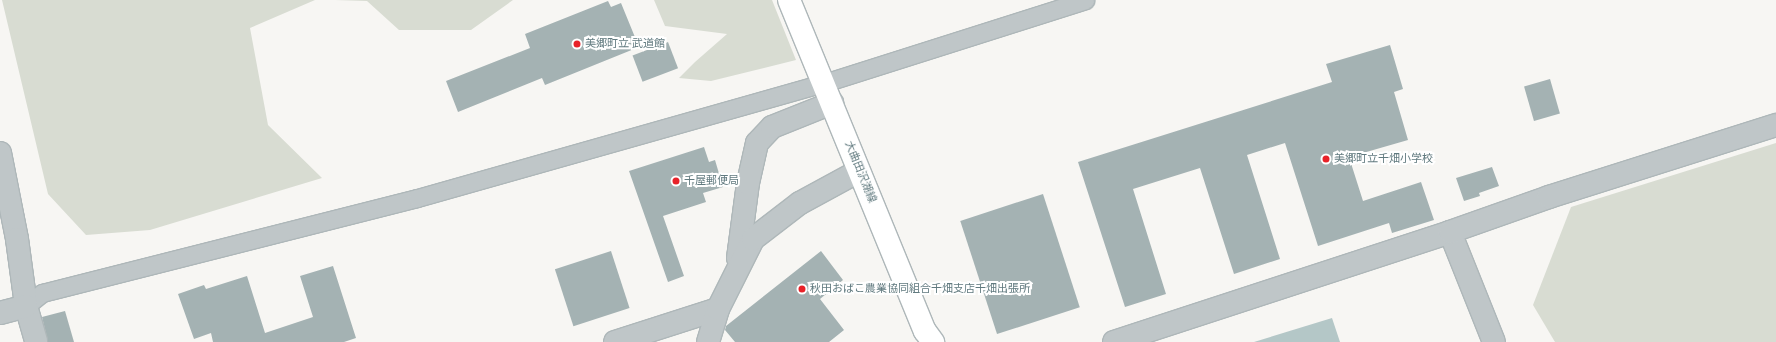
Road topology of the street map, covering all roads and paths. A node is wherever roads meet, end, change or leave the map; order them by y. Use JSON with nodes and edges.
{"nodes":[{"id":1,"x":789,"y":0,"type":"edge"},
{"id":2,"x":1085,"y":0,"type":"edge"},
{"id":3,"x":824,"y":83,"type":"junction"},
{"id":4,"x":832,"y":103,"type":"junction"},
{"id":5,"x":1776,"y":125,"type":"edge"},
{"id":6,"x":0,"y":153,"type":"edge"},
{"id":7,"x":860,"y":172,"type":"junction"},
{"id":8,"x":1450,"y":232,"type":"junction"},
{"id":9,"x":736,"y":273,"type":"junction"},
{"id":10,"x":26,"y":306,"type":"junction"},
{"id":11,"x":718,"y":309,"type":"junction"},
{"id":12,"x":0,"y":313,"type":"edge"},
{"id":13,"x":36,"y":342,"type":"edge"},
{"id":14,"x":615,"y":342,"type":"edge"},
{"id":15,"x":708,"y":342,"type":"edge"},
{"id":16,"x":932,"y":342,"type":"edge"},
{"id":17,"x":1114,"y":342,"type":"edge"},
{"id":18,"x":1494,"y":342,"type":"edge"}],
"edges":[{"from":1,"to":3,"type":"main road","name":"大曲田沢湖線"},
{"from":2,"to":3,"type":"street"},
{"from":3,"to":4,"type":"main road","name":"大曲田沢湖線"},
{"from":3,"to":10,"type":"street"},
{"from":4,"to":7,"type":"main road","name":"大曲田沢湖線"},
{"from":4,"to":9,"type":"street"},
{"from":5,"to":8,"type":"street"},
{"from":6,"to":10,"type":"street"},
{"from":7,"to":9,"type":"street"},
{"from":7,"to":16,"type":"main road","name":"大曲田沢湖線"},
{"from":8,"to":17,"type":"street"},
{"from":8,"to":18,"type":"street"},
{"from":9,"to":11,"type":"street"},
{"from":10,"to":12,"type":"street"},
{"from":10,"to":13,"type":"street"},
{"from":11,"to":14,"type":"street"},
{"from":11,"to":15,"type":"street"}]}
